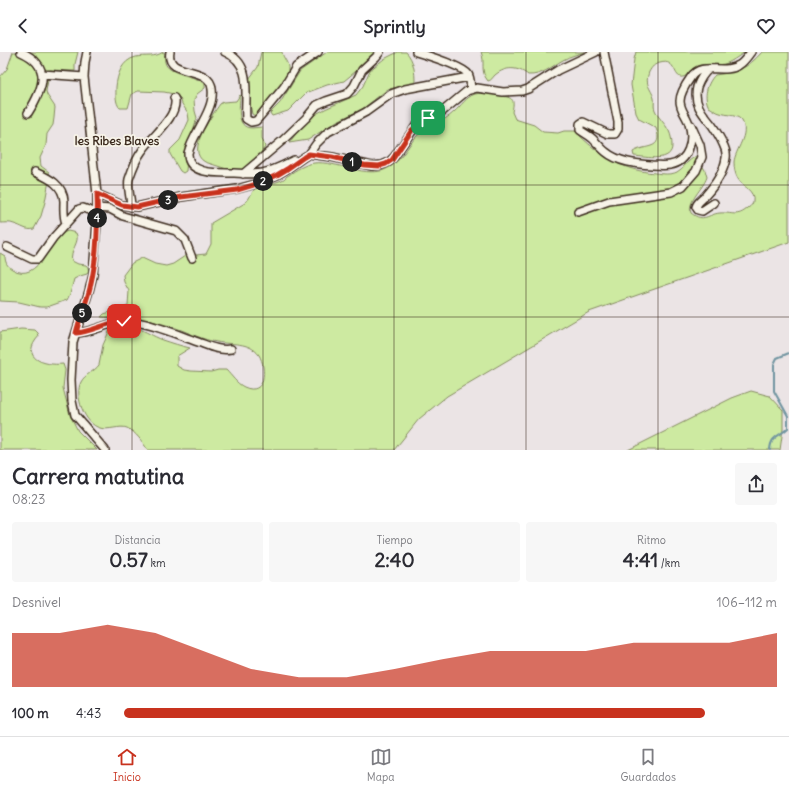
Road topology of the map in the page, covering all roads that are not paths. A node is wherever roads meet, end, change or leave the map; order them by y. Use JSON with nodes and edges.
{"nodes":[{"id":1,"x":21,"y":52,"type":"edge"},
{"id":2,"x":88,"y":52,"type":"edge"},
{"id":3,"x":170,"y":52,"type":"edge"},
{"id":4,"x":224,"y":52,"type":"edge"},
{"id":5,"x":318,"y":52,"type":"edge"},
{"id":6,"x":380,"y":52,"type":"edge"},
{"id":7,"x":416,"y":52,"type":"edge"},
{"id":8,"x":596,"y":52,"type":"edge"},
{"id":9,"x":604,"y":52,"type":"edge"},
{"id":10,"x":751,"y":52,"type":"edge"},
{"id":11,"x":709,"y":69,"type":"junction"},
{"id":12,"x":42,"y":74,"type":"junction"},
{"id":13,"x":469,"y":76,"type":"junction"},
{"id":14,"x":84,"y":77,"type":"junction"},
{"id":15,"x":471,"y":89,"type":"junction"},
{"id":16,"x":174,"y":98,"type":"dead end"},
{"id":17,"x":28,"y":113,"type":"dead end"},
{"id":18,"x":688,"y":121,"type":"junction"},
{"id":19,"x":306,"y":156,"type":"junction"},
{"id":20,"x":35,"y":172,"type":"dead end"},
{"id":21,"x":243,"y":174,"type":"junction"},
{"id":22,"x":97,"y":194,"type":"junction"},
{"id":23,"x":714,"y":203,"type":"dead end"},
{"id":24,"x":131,"y":207,"type":"junction"},
{"id":25,"x":97,"y":210,"type":"junction"},
{"id":26,"x":578,"y":212,"type":"dead end"},
{"id":27,"x":66,"y":223,"type":"junction"},
{"id":28,"x":7,"y":247,"type":"dead end"},
{"id":29,"x":192,"y":258,"type":"dead end"},
{"id":30,"x":76,"y":333,"type":"junction"},
{"id":31,"x":231,"y":349,"type":"dead end"},
{"id":32,"x":105,"y":450,"type":"edge"}],
"edges":[{"from":1,"to":12,"type":"street"},
{"from":2,"to":14,"type":"street"},
{"from":3,"to":21,"type":"street"},
{"from":4,"to":5,"type":"street"},
{"from":6,"to":21,"type":"street"},
{"from":7,"to":13,"type":"street"},
{"from":8,"to":15,"type":"street"},
{"from":9,"to":18,"type":"street"},
{"from":10,"to":11,"type":"street"},
{"from":11,"to":18,"type":"street"},
{"from":11,"to":23,"type":"street"},
{"from":12,"to":14,"type":"street"},
{"from":12,"to":17,"type":"street"},
{"from":13,"to":15,"type":"street"},
{"from":13,"to":19,"type":"street"},
{"from":14,"to":22,"type":"street"},
{"from":15,"to":19,"type":"street"},
{"from":16,"to":24,"type":"street"},
{"from":18,"to":26,"type":"street"},
{"from":19,"to":21,"type":"street"},
{"from":19,"to":24,"type":"street"},
{"from":20,"to":27,"type":"street"},
{"from":22,"to":24,"type":"street"},
{"from":22,"to":25,"type":"street"},
{"from":25,"to":27,"type":"street"},
{"from":25,"to":29,"type":"street"},
{"from":25,"to":30,"type":"street"},
{"from":27,"to":28,"type":"street"},
{"from":30,"to":31,"type":"street"},
{"from":30,"to":32,"type":"street"}]}
